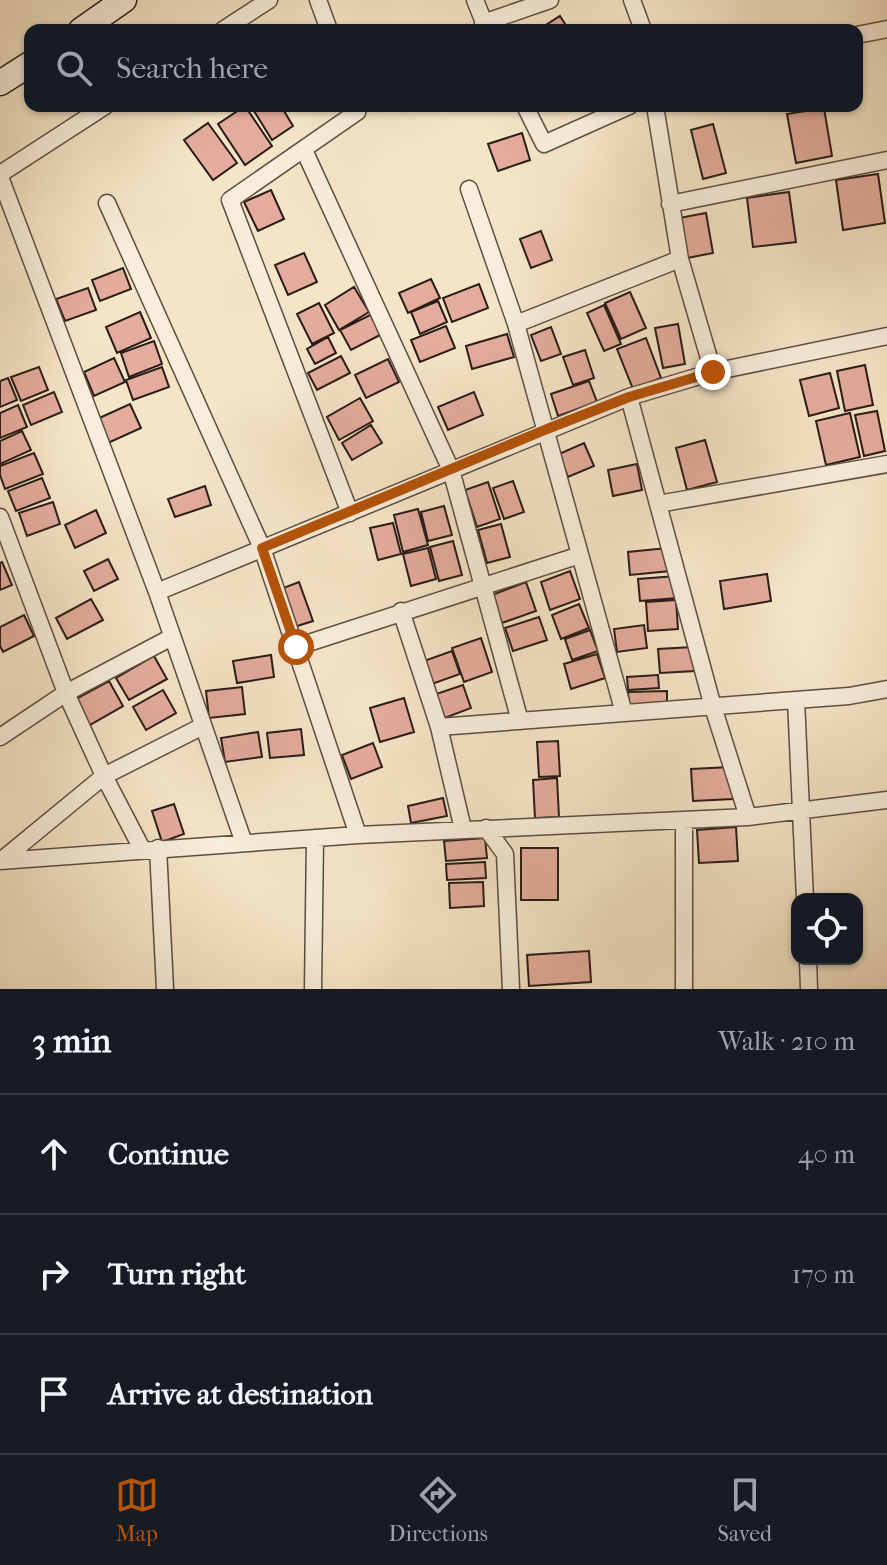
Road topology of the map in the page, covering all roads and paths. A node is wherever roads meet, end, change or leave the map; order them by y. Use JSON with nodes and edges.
{"nodes":[{"id":1,"x":124,"y":0,"type":"edge"},
{"id":2,"x":269,"y":0,"type":"edge"},
{"id":3,"x":318,"y":0,"type":"edge"},
{"id":4,"x":475,"y":0,"type":"edge"},
{"id":5,"x":550,"y":0,"type":"edge"},
{"id":6,"x":632,"y":0,"type":"edge"},
{"id":7,"x":90,"y":24,"type":"edge"},
{"id":8,"x":232,"y":24,"type":"edge"},
{"id":9,"x":327,"y":24,"type":"edge"},
{"id":10,"x":484,"y":24,"type":"edge"},
{"id":11,"x":490,"y":24,"type":"edge"},
{"id":12,"x":641,"y":24,"type":"edge"},
{"id":13,"x":887,"y":29,"type":"edge"},
{"id":14,"x":863,"y":34,"type":"edge"},
{"id":15,"x":24,"y":68,"type":"edge"},
{"id":16,"x":0,"y":83,"type":"edge"},
{"id":17,"x":96,"y":112,"type":"edge"},
{"id":18,"x":357,"y":112,"type":"edge"},
{"id":19,"x":528,"y":112,"type":"edge"},
{"id":20,"x":616,"y":112,"type":"edge"},
{"id":21,"x":656,"y":112,"type":"edge"},
{"id":22,"x":304,"y":150,"type":"junction"},
{"id":23,"x":887,"y":160,"type":"edge"},
{"id":24,"x":0,"y":175,"type":"edge"},
{"id":25,"x":469,"y":189,"type":"dead end"},
{"id":26,"x":107,"y":203,"type":"dead end"},
{"id":27,"x":670,"y":204,"type":"junction"},
{"id":28,"x":680,"y":259,"type":"junction"},
{"id":29,"x":516,"y":324,"type":"junction"},
{"id":30,"x":887,"y":336,"type":"edge"},
{"id":31,"x":713,"y":372,"type":"junction"},
{"id":32,"x":629,"y":397,"type":"junction"},
{"id":33,"x":547,"y":429,"type":"junction"},
{"id":34,"x":887,"y":464,"type":"edge"},
{"id":35,"x":451,"y":470,"type":"junction"},
{"id":36,"x":658,"y":504,"type":"junction"},
{"id":37,"x":350,"y":513,"type":"junction"},
{"id":38,"x":0,"y":517,"type":"edge"},
{"id":39,"x":262,"y":548,"type":"junction"},
{"id":40,"x":580,"y":555,"type":"junction"},
{"id":41,"x":482,"y":585,"type":"junction"},
{"id":42,"x":157,"y":592,"type":"junction"},
{"id":43,"x":401,"y":611,"type":"junction"},
{"id":44,"x":172,"y":637,"type":"junction"},
{"id":45,"x":296,"y":647,"type":"junction"},
{"id":46,"x":887,"y":689,"type":"edge"},
{"id":47,"x":66,"y":693,"type":"junction"},
{"id":48,"x":796,"y":700,"type":"junction"},
{"id":49,"x":713,"y":707,"type":"junction"},
{"id":50,"x":624,"y":713,"type":"junction"},
{"id":51,"x":520,"y":721,"type":"junction"},
{"id":52,"x":203,"y":726,"type":"junction"},
{"id":53,"x":439,"y":727,"type":"junction"},
{"id":54,"x":0,"y":737,"type":"edge"},
{"id":55,"x":104,"y":776,"type":"junction"},
{"id":56,"x":887,"y":800,"type":"edge"},
{"id":57,"x":801,"y":811,"type":"junction"},
{"id":58,"x":748,"y":817,"type":"junction"},
{"id":59,"x":684,"y":820,"type":"junction"},
{"id":60,"x":486,"y":828,"type":"junction"},
{"id":61,"x":463,"y":829,"type":"junction"},
{"id":62,"x":358,"y":835,"type":"junction"},
{"id":63,"x":315,"y":838,"type":"junction"},
{"id":64,"x":244,"y":843,"type":"junction"},
{"id":65,"x":150,"y":849,"type":"junction"},
{"id":66,"x":1,"y":860,"type":"edge"},
{"id":67,"x":805,"y":893,"type":"edge"},
{"id":68,"x":808,"y":965,"type":"edge"},
{"id":69,"x":165,"y":989,"type":"edge"},
{"id":70,"x":313,"y":989,"type":"edge"},
{"id":71,"x":511,"y":989,"type":"edge"},
{"id":72,"x":684,"y":989,"type":"edge"},
{"id":73,"x":809,"y":989,"type":"edge"}],
"edges":[{"from":1,"to":7,"type":"main road"},
{"from":2,"to":8,"type":"street"},
{"from":3,"to":9,"type":"street"},
{"from":4,"to":10,"type":"street"},
{"from":5,"to":11,"type":"street"},
{"from":6,"to":12,"type":"street"},
{"from":13,"to":14,"type":"street"},
{"from":15,"to":16,"type":"main road"},
{"from":17,"to":24,"type":"street"},
{"from":18,"to":22,"type":"street"},
{"from":19,"to":20,"type":"street"},
{"from":21,"to":27,"type":"street"},
{"from":22,"to":35,"type":"street"},
{"from":22,"to":37,"type":"street"},
{"from":23,"to":27,"type":"street"},
{"from":24,"to":42,"type":"street"},
{"from":25,"to":29,"type":"street"},
{"from":26,"to":39,"type":"street"},
{"from":27,"to":28,"type":"street"},
{"from":28,"to":29,"type":"street"},
{"from":28,"to":31,"type":"street"},
{"from":29,"to":33,"type":"street"},
{"from":30,"to":31,"type":"street"},
{"from":31,"to":32,"type":"street"},
{"from":32,"to":33,"type":"street"},
{"from":32,"to":36,"type":"street"},
{"from":33,"to":35,"type":"street"},
{"from":33,"to":40,"type":"street"},
{"from":34,"to":36,"type":"street"},
{"from":35,"to":37,"type":"street"},
{"from":35,"to":41,"type":"street"},
{"from":36,"to":49,"type":"street"},
{"from":37,"to":39,"type":"street"},
{"from":38,"to":47,"type":"street"},
{"from":39,"to":42,"type":"street"},
{"from":39,"to":45,"type":"street"},
{"from":40,"to":41,"type":"street"},
{"from":40,"to":50,"type":"street"},
{"from":41,"to":43,"type":"street"},
{"from":41,"to":51,"type":"street"},
{"from":42,"to":44,"type":"street"},
{"from":43,"to":45,"type":"street"},
{"from":43,"to":53,"type":"street"},
{"from":44,"to":47,"type":"street"},
{"from":44,"to":52,"type":"street"},
{"from":45,"to":62,"type":"street"},
{"from":46,"to":48,"type":"street"},
{"from":47,"to":54,"type":"street"},
{"from":47,"to":55,"type":"street"},
{"from":48,"to":49,"type":"street"},
{"from":48,"to":57,"type":"street"},
{"from":49,"to":50,"type":"street"},
{"from":49,"to":58,"type":"street"},
{"from":50,"to":51,"type":"street"},
{"from":51,"to":53,"type":"street"},
{"from":52,"to":55,"type":"street"},
{"from":52,"to":64,"type":"street"},
{"from":53,"to":61,"type":"street"},
{"from":55,"to":65,"type":"street"},
{"from":55,"to":66,"type":"street"},
{"from":56,"to":57,"type":"street"},
{"from":57,"to":58,"type":"street"},
{"from":57,"to":67,"type":"street"},
{"from":58,"to":59,"type":"street"},
{"from":59,"to":60,"type":"street"},
{"from":59,"to":72,"type":"street"},
{"from":60,"to":61,"type":"street"},
{"from":60,"to":71,"type":"street"},
{"from":61,"to":62,"type":"street"},
{"from":62,"to":63,"type":"street"},
{"from":63,"to":64,"type":"street"},
{"from":63,"to":70,"type":"street"},
{"from":64,"to":65,"type":"street"},
{"from":65,"to":66,"type":"street"},
{"from":65,"to":69,"type":"street"},
{"from":68,"to":73,"type":"street"}]}
